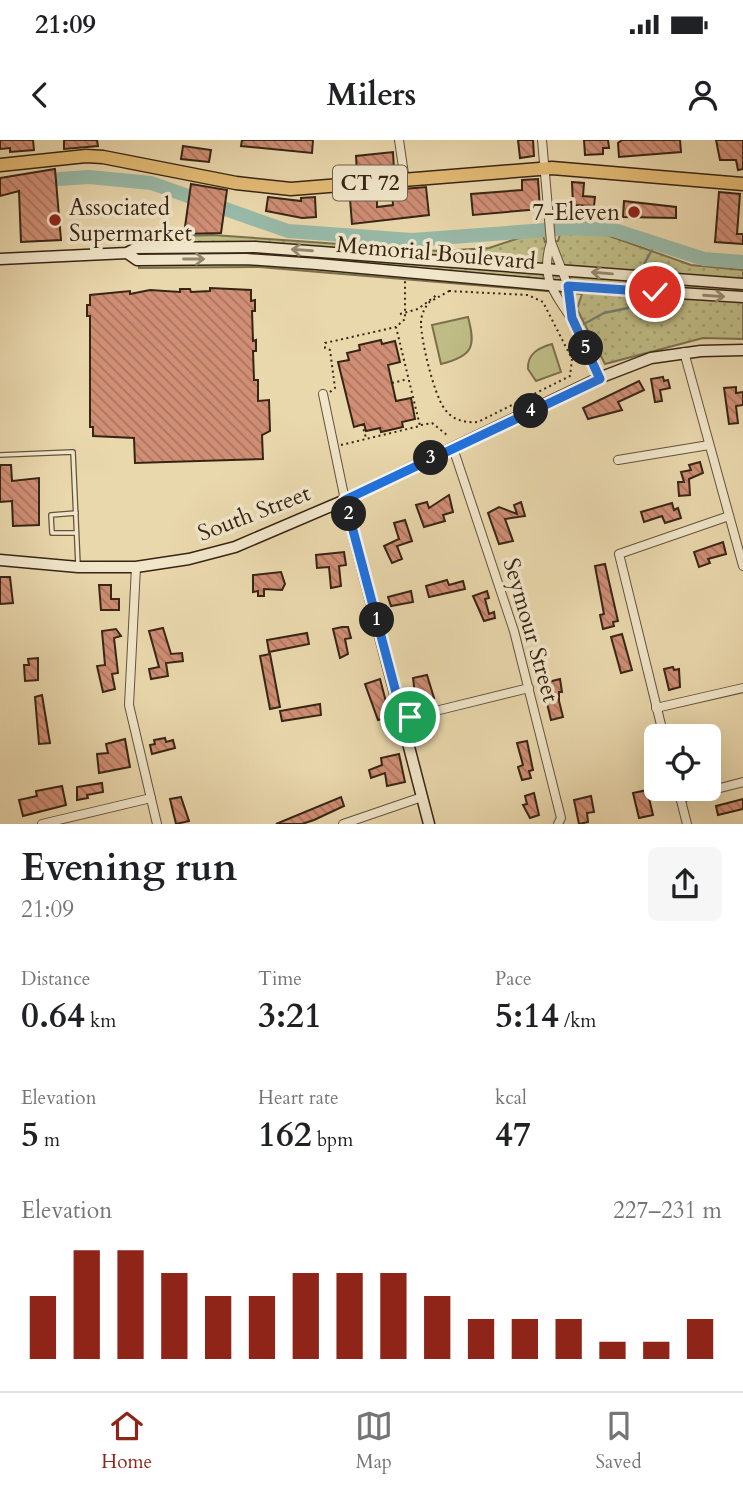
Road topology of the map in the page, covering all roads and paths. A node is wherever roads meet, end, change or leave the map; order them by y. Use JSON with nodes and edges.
{"nodes":[{"id":1,"x":399,"y":140,"type":"edge"},
{"id":2,"x":542,"y":140,"type":"edge"},
{"id":3,"x":0,"y":164,"type":"edge"},
{"id":4,"x":544,"y":169,"type":"junction"},
{"id":5,"x":405,"y":181,"type":"junction"},
{"id":6,"x":743,"y":184,"type":"edge"},
{"id":7,"x":551,"y":242,"type":"junction"},
{"id":8,"x":127,"y":254,"type":"junction"},
{"id":9,"x":0,"y":259,"type":"edge"},
{"id":10,"x":547,"y":269,"type":"junction"},
{"id":11,"x":563,"y":270,"type":"junction"},
{"id":12,"x":405,"y":279,"type":"dead end"},
{"id":13,"x":743,"y":284,"type":"edge"},
{"id":14,"x":549,"y":285,"type":"junction"},
{"id":15,"x":568,"y":286,"type":"junction"},
{"id":16,"x":441,"y":293,"type":"junction"},
{"id":17,"x":743,"y":297,"type":"edge"},
{"id":18,"x":402,"y":314,"type":"junction"},
{"id":19,"x":572,"y":318,"type":"junction"},
{"id":20,"x":396,"y":327,"type":"junction"},
{"id":21,"x":743,"y":350,"type":"edge"},
{"id":22,"x":684,"y":352,"type":"junction"},
{"id":23,"x":409,"y":379,"type":"junction"},
{"id":24,"x":600,"y":379,"type":"junction"},
{"id":25,"x":392,"y":383,"type":"dead end"},
{"id":26,"x":323,"y":394,"type":"dead end"},
{"id":27,"x":331,"y":401,"type":"dead end"},
{"id":28,"x":362,"y":424,"type":"dead end"},
{"id":29,"x":420,"y":426,"type":"junction"},
{"id":30,"x":338,"y":434,"type":"dead end"},
{"id":31,"x":447,"y":435,"type":"dead end"},
{"id":32,"x":366,"y":439,"type":"junction"},
{"id":33,"x":709,"y":445,"type":"junction"},
{"id":34,"x":453,"y":448,"type":"junction"},
{"id":35,"x":0,"y":455,"type":"edge"},
{"id":36,"x":618,"y":460,"type":"dead end"},
{"id":37,"x":345,"y":500,"type":"junction"},
{"id":38,"x":76,"y":513,"type":"junction"},
{"id":39,"x":729,"y":516,"type":"junction"},
{"id":40,"x":76,"y":533,"type":"junction"},
{"id":41,"x":0,"y":560,"type":"edge"},
{"id":42,"x":743,"y":566,"type":"edge"},
{"id":43,"x":78,"y":567,"type":"junction"},
{"id":44,"x":136,"y":567,"type":"junction"},
{"id":45,"x":528,"y":688,"type":"junction"},
{"id":46,"x":743,"y":688,"type":"edge"},
{"id":47,"x":656,"y":708,"type":"junction"},
{"id":48,"x":403,"y":719,"type":"junction"},
{"id":49,"x":660,"y":724,"type":"edge"},
{"id":50,"x":743,"y":782,"type":"edge"},
{"id":51,"x":721,"y":786,"type":"edge"},
{"id":52,"x":422,"y":797,"type":"junction"},
{"id":53,"x":151,"y":798,"type":"junction"},
{"id":54,"x":682,"y":801,"type":"edge"},
{"id":55,"x":42,"y":824,"type":"edge"},
{"id":56,"x":158,"y":824,"type":"edge"},
{"id":57,"x":343,"y":824,"type":"edge"},
{"id":58,"x":429,"y":824,"type":"edge"},
{"id":59,"x":558,"y":824,"type":"edge"},
{"id":60,"x":687,"y":824,"type":"edge"}],
"edges":[{"from":1,"to":5,"type":"street"},
{"from":2,"to":4,"type":"street"},
{"from":3,"to":5,"type":"highway","number":"CT 72"},
{"from":4,"to":5,"type":"highway","number":"CT 72"},
{"from":4,"to":6,"type":"highway","number":"CT 72"},
{"from":4,"to":7,"type":"street"},
{"from":7,"to":10,"type":"street"},
{"from":7,"to":11,"type":"street"},
{"from":8,"to":9,"type":"main road","name":"Memorial Boulevard"},
{"from":10,"to":8,"type":"main road","name":"Memorial Boulevard","one_way":true},
{"from":8,"to":14,"type":"main road","name":"Memorial Boulevard","one_way":true},
{"from":10,"to":11,"type":"main road","name":"Memorial Boulevard"},
{"from":10,"to":14,"type":"street"},
{"from":13,"to":11,"type":"main road","name":"Memorial Boulevard","one_way":true},
{"from":11,"to":15,"type":"street"},
{"from":12,"to":18,"type":"path"},
{"from":14,"to":15,"type":"main road","name":"Memorial Boulevard"},
{"from":14,"to":19,"type":"street"},
{"from":15,"to":17,"type":"main road","name":"Memorial Boulevard","one_way":true},
{"from":15,"to":19,"type":"street"},
{"from":16,"to":16,"type":"path"},
{"from":16,"to":18,"type":"path"},
{"from":18,"to":20,"type":"path"},
{"from":19,"to":24,"type":"street"},
{"from":20,"to":23,"type":"path"},
{"from":20,"to":27,"type":"path"},
{"from":21,"to":22,"type":"main road","name":"South Street"},
{"from":22,"to":24,"type":"main road","name":"South Street"},
{"from":22,"to":33,"type":"street"},
{"from":23,"to":25,"type":"path"},
{"from":23,"to":29,"type":"path"},
{"from":24,"to":34,"type":"main road","name":"South Street"},
{"from":26,"to":37,"type":"street"},
{"from":28,"to":32,"type":"path"},
{"from":29,"to":31,"type":"path"},
{"from":29,"to":32,"type":"path"},
{"from":30,"to":32,"type":"path"},
{"from":33,"to":36,"type":"street"},
{"from":33,"to":39,"type":"street"},
{"from":34,"to":37,"type":"main road","name":"South Street"},
{"from":34,"to":45,"type":"street","name":"Seymour Street"},
{"from":35,"to":38,"type":"lane"},
{"from":37,"to":44,"type":"main road","name":"South Street"},
{"from":37,"to":48,"type":"main road"},
{"from":38,"to":40,"type":"lane"},
{"from":38,"to":40,"type":"lane"},
{"from":39,"to":42,"type":"street"},
{"from":39,"to":47,"type":"street"},
{"from":40,"to":43,"type":"lane"},
{"from":41,"to":43,"type":"main road","name":"South Street"},
{"from":43,"to":44,"type":"main road","name":"South Street"},
{"from":44,"to":53,"type":"street"},
{"from":45,"to":48,"type":"street"},
{"from":45,"to":59,"type":"street","name":"Seymour Street"},
{"from":46,"to":47,"type":"street"},
{"from":47,"to":49,"type":"street"},
{"from":48,"to":52,"type":"main road"},
{"from":50,"to":51,"type":"street"},
{"from":52,"to":57,"type":"street"},
{"from":52,"to":58,"type":"main road"},
{"from":53,"to":55,"type":"street"},
{"from":53,"to":56,"type":"street"},
{"from":54,"to":60,"type":"street"}]}
